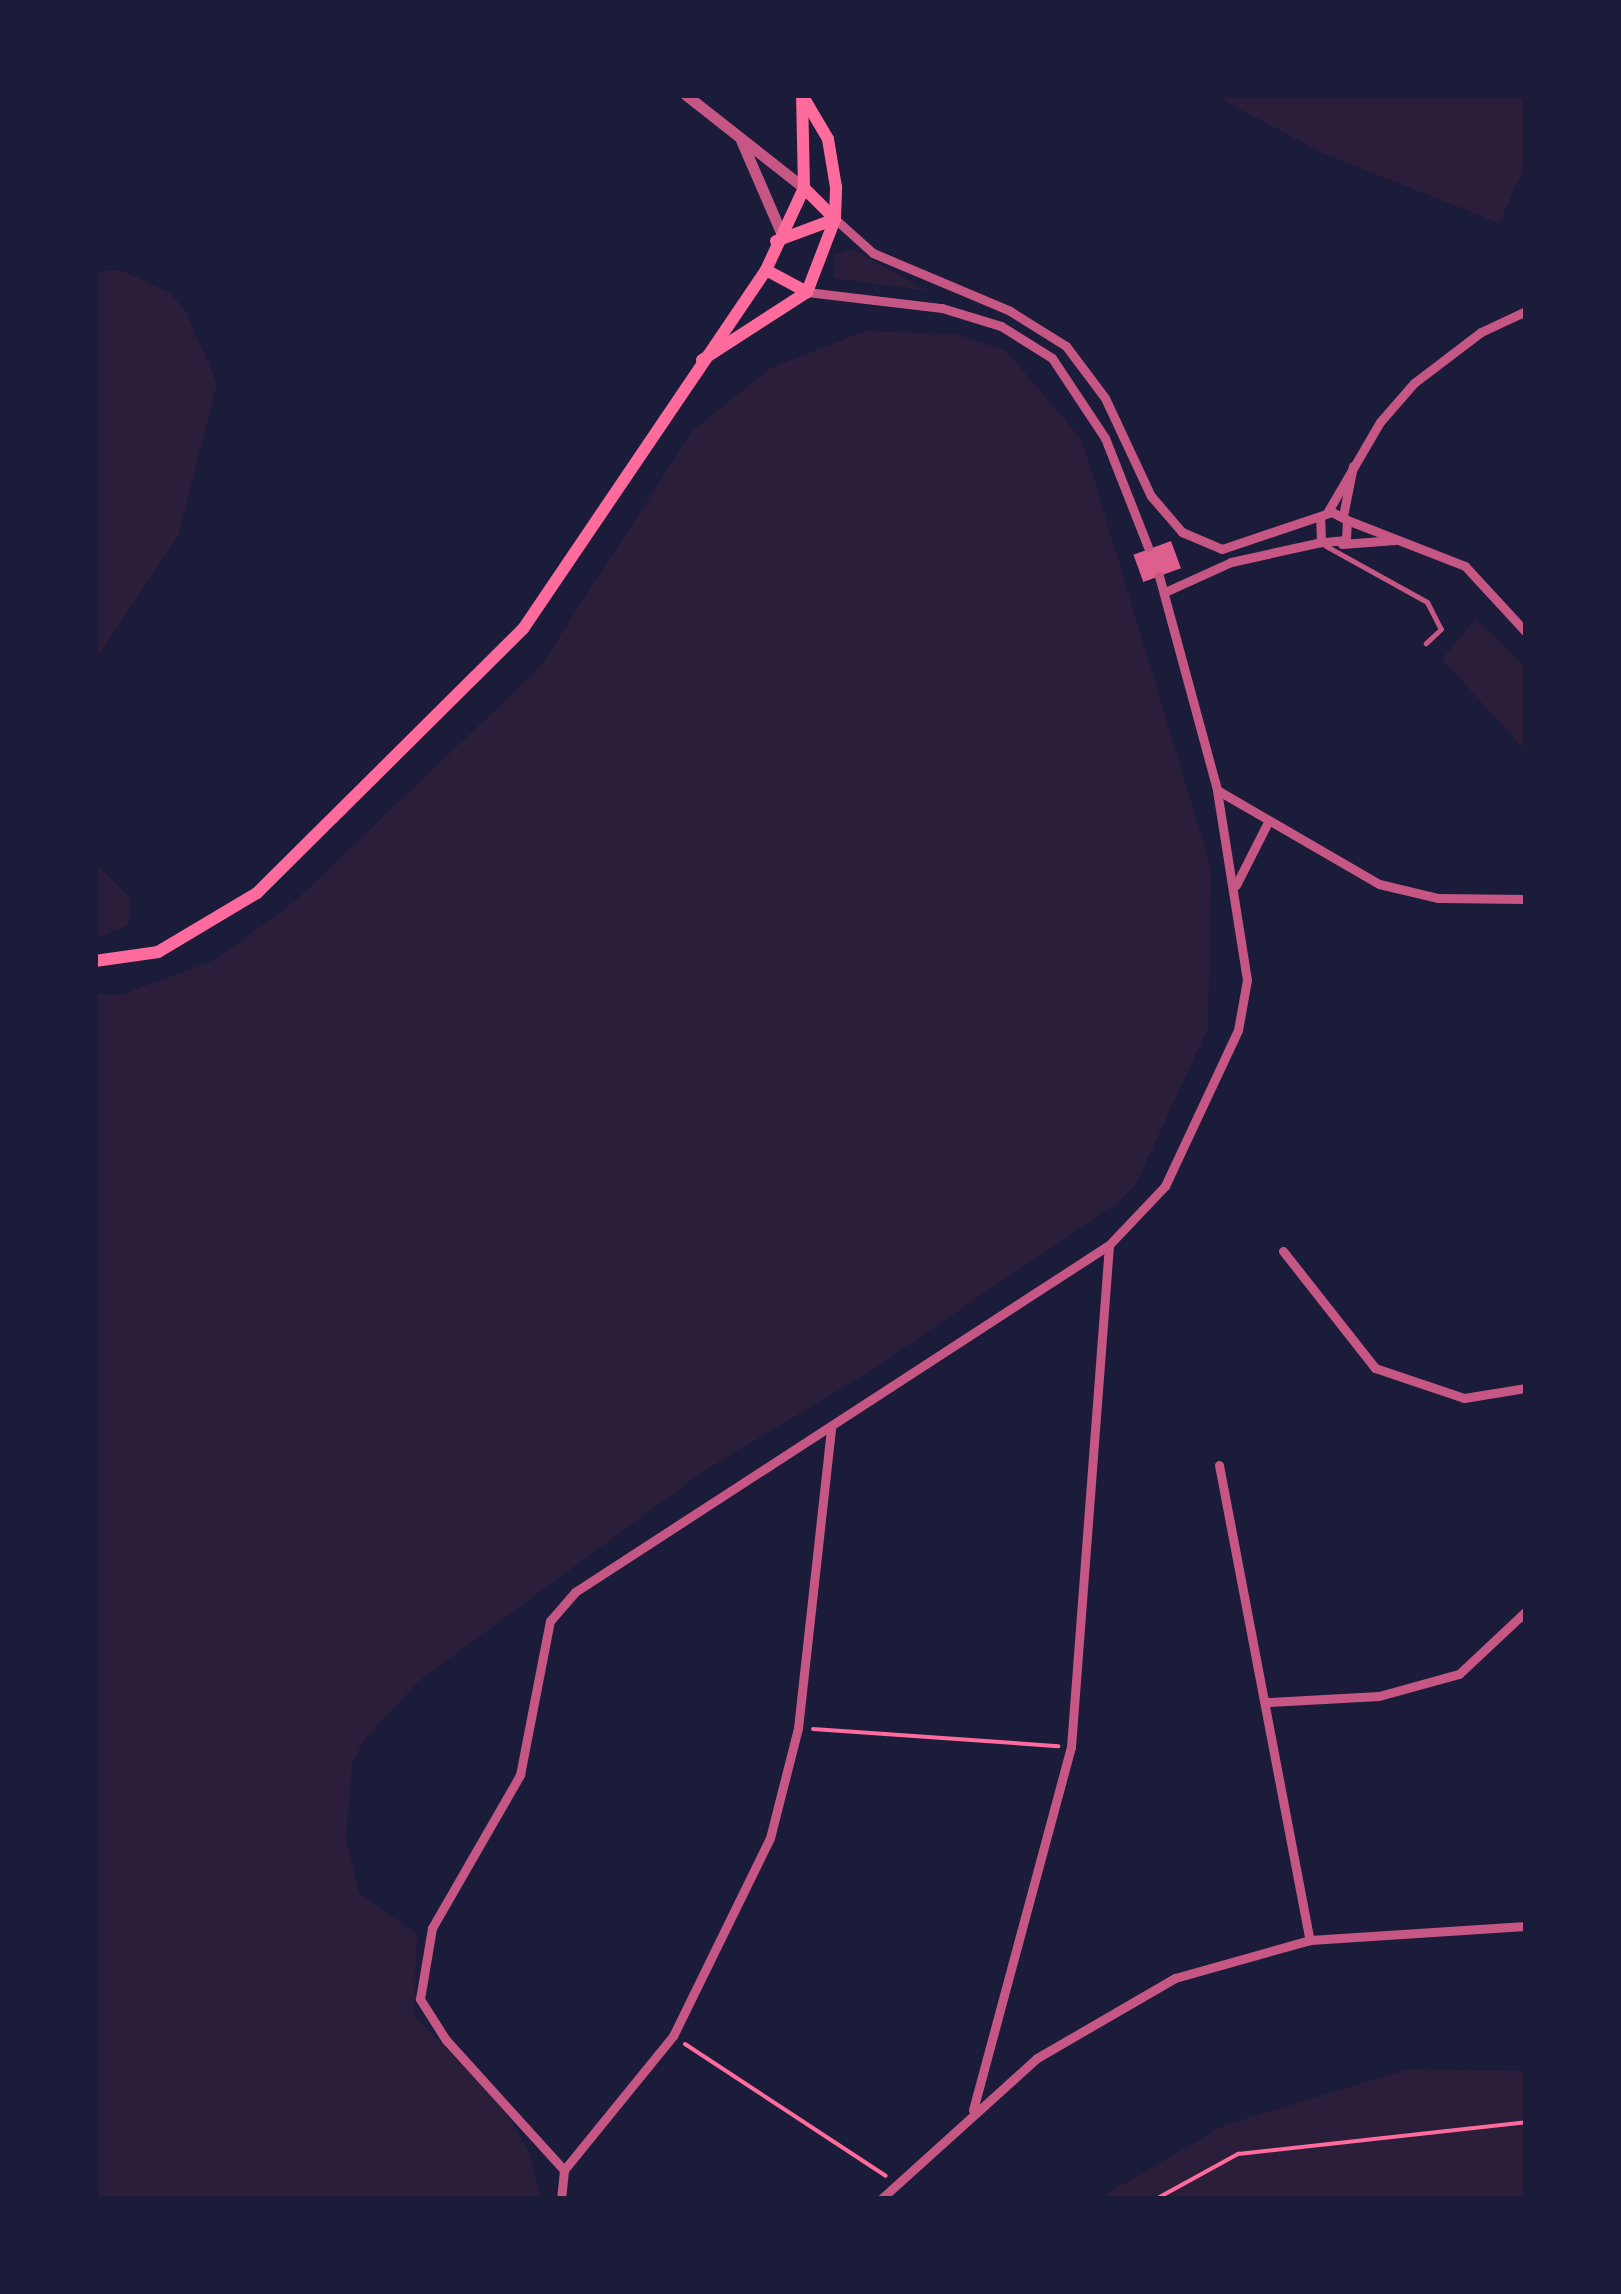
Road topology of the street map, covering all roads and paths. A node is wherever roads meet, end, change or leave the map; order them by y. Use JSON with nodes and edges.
{"nodes":[{"id":1,"x":686,"y":95,"type":"edge"},
{"id":2,"x":802,"y":96,"type":"edge"},
{"id":3,"x":736,"y":132,"type":"junction"},
{"id":4,"x":804,"y":188,"type":"junction"},
{"id":5,"x":835,"y":220,"type":"junction"},
{"id":6,"x":778,"y":235,"type":"junction"},
{"id":7,"x":766,"y":270,"type":"junction"},
{"id":8,"x":807,"y":292,"type":"junction"},
{"id":9,"x":1526,"y":312,"type":"edge"},
{"id":10,"x":696,"y":364,"type":"junction"},
{"id":11,"x":1353,"y":463,"type":"junction"},
{"id":12,"x":1323,"y":516,"type":"junction"},
{"id":13,"x":1345,"y":518,"type":"junction"},
{"id":14,"x":1398,"y":540,"type":"junction"},
{"id":15,"x":1323,"y":544,"type":"junction"},
{"id":16,"x":1342,"y":544,"type":"junction"},
{"id":17,"x":1148,"y":548,"type":"dead end"},
{"id":18,"x":1159,"y":576,"type":"dead end"},
{"id":19,"x":1165,"y":592,"type":"junction"},
{"id":20,"x":1526,"y":632,"type":"edge"},
{"id":21,"x":1426,"y":642,"type":"dead end"},
{"id":22,"x":1217,"y":790,"type":"junction"},
{"id":23,"x":1267,"y":824,"type":"junction"},
{"id":24,"x":1235,"y":888,"type":"junction"},
{"id":25,"x":1526,"y":898,"type":"edge"},
{"id":26,"x":95,"y":960,"type":"edge"},
{"id":27,"x":1110,"y":1245,"type":"junction"},
{"id":28,"x":1283,"y":1251,"type":"dead end"},
{"id":29,"x":1526,"y":1388,"type":"edge"},
{"id":30,"x":831,"y":1428,"type":"junction"},
{"id":31,"x":1219,"y":1465,"type":"dead end"},
{"id":32,"x":1526,"y":1611,"type":"edge"},
{"id":33,"x":1268,"y":1702,"type":"junction"},
{"id":34,"x":798,"y":1728,"type":"junction"},
{"id":35,"x":1071,"y":1747,"type":"junction"},
{"id":36,"x":1526,"y":1926,"type":"edge"},
{"id":37,"x":1310,"y":1940,"type":"junction"},
{"id":38,"x":673,"y":2036,"type":"junction"},
{"id":39,"x":973,"y":2110,"type":"junction"},
{"id":40,"x":1526,"y":2122,"type":"edge"},
{"id":41,"x":564,"y":2170,"type":"junction"},
{"id":42,"x":894,"y":2181,"type":"junction"},
{"id":43,"x":561,"y":2199,"type":"edge"},
{"id":44,"x":881,"y":2199,"type":"edge"},
{"id":45,"x":1156,"y":2199,"type":"edge"}],
"edges":[{"from":1,"to":3,"type":"street"},
{"from":2,"to":4,"type":"main road"},
{"from":2,"to":5,"type":"main road"},
{"from":3,"to":4,"type":"street"},
{"from":3,"to":6,"type":"street"},
{"from":4,"to":5,"type":"main road"},
{"from":4,"to":6,"type":"main road"},
{"from":5,"to":6,"type":"main road"},
{"from":5,"to":8,"type":"main road"},
{"from":5,"to":12,"type":"street"},
{"from":6,"to":7,"type":"main road"},
{"from":7,"to":8,"type":"main road"},
{"from":7,"to":10,"type":"main road"},
{"from":8,"to":10,"type":"main road"},
{"from":8,"to":17,"type":"street"},
{"from":9,"to":11,"type":"street"},
{"from":10,"to":26,"type":"main road"},
{"from":11,"to":12,"type":"street"},
{"from":11,"to":13,"type":"street"},
{"from":12,"to":13,"type":"street"},
{"from":12,"to":15,"type":"street"},
{"from":13,"to":14,"type":"street"},
{"from":13,"to":16,"type":"street"},
{"from":14,"to":16,"type":"street"},
{"from":14,"to":20,"type":"street"},
{"from":15,"to":16,"type":"street"},
{"from":15,"to":19,"type":"street"},
{"from":15,"to":21,"type":"lane"},
{"from":18,"to":19,"type":"street"},
{"from":19,"to":22,"type":"street"},
{"from":22,"to":23,"type":"street"},
{"from":22,"to":24,"type":"street"},
{"from":23,"to":24,"type":"street"},
{"from":23,"to":25,"type":"street"},
{"from":24,"to":27,"type":"street"},
{"from":27,"to":30,"type":"street"},
{"from":27,"to":35,"type":"street"},
{"from":28,"to":29,"type":"street"},
{"from":30,"to":34,"type":"street"},
{"from":30,"to":41,"type":"street"},
{"from":31,"to":33,"type":"street"},
{"from":32,"to":33,"type":"street"},
{"from":33,"to":37,"type":"street"},
{"from":34,"to":35,"type":"path"},
{"from":34,"to":38,"type":"street"},
{"from":35,"to":39,"type":"street"},
{"from":36,"to":37,"type":"street"},
{"from":37,"to":39,"type":"street"},
{"from":38,"to":41,"type":"street"},
{"from":38,"to":42,"type":"path"},
{"from":39,"to":42,"type":"street"},
{"from":40,"to":45,"type":"path"},
{"from":41,"to":43,"type":"street"},
{"from":42,"to":44,"type":"street"}]}
